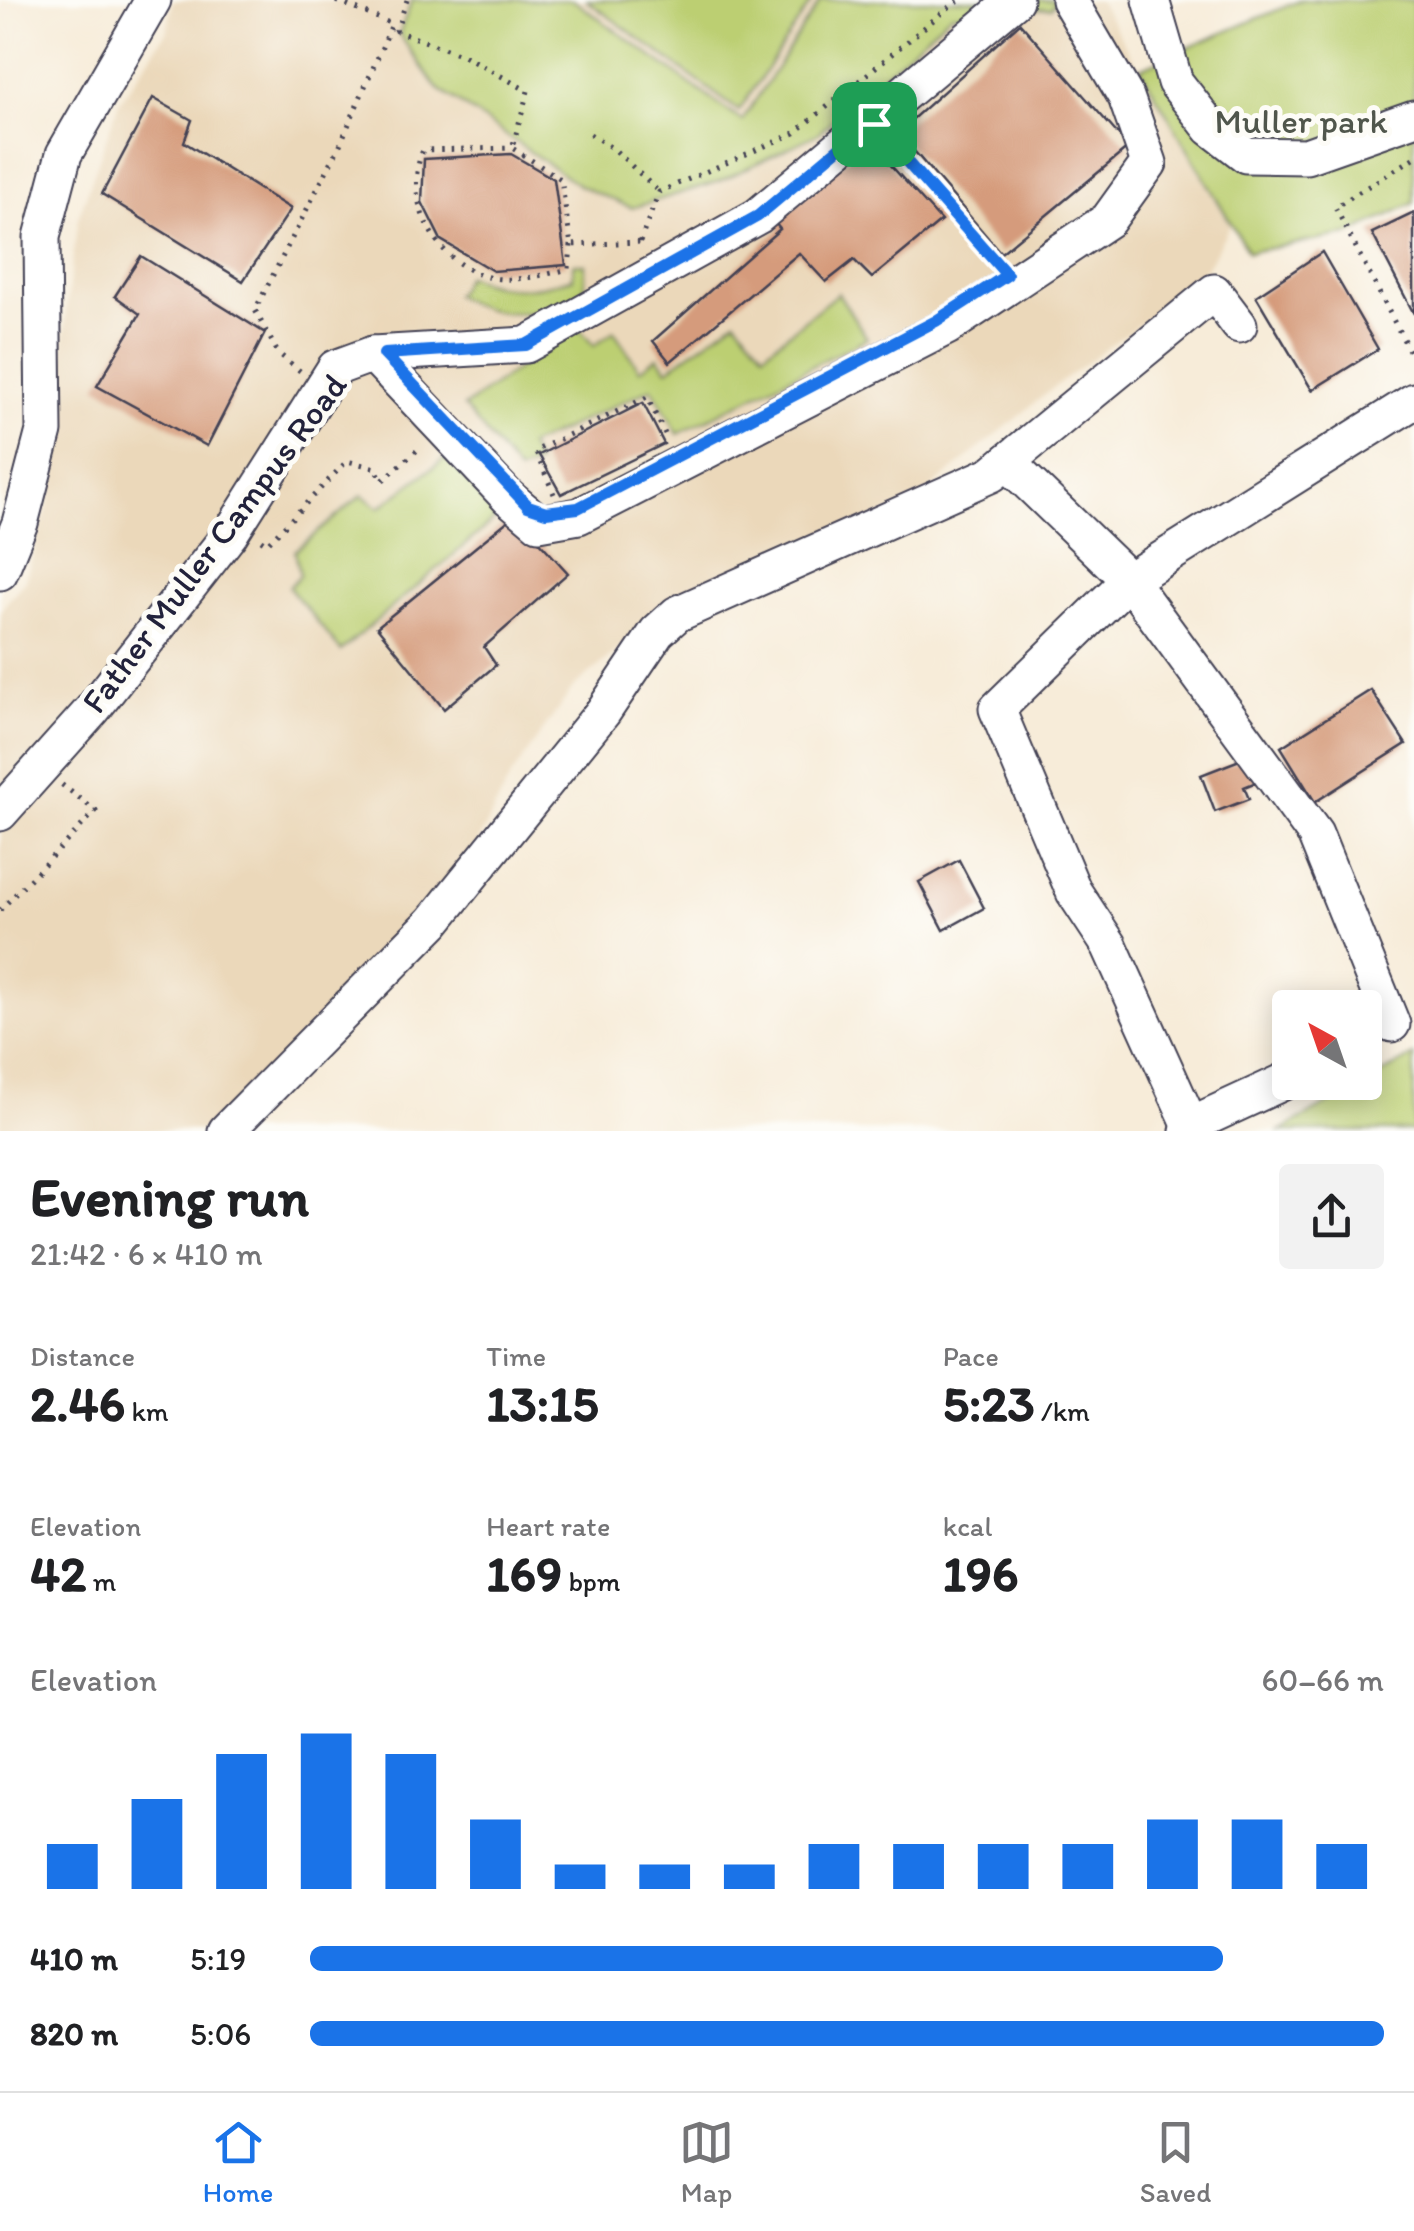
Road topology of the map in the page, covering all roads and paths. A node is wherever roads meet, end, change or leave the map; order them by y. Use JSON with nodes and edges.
{"nodes":[{"id":1,"x":153,"y":0,"type":"edge"},
{"id":2,"x":334,"y":0,"type":"edge"},
{"id":3,"x":406,"y":0,"type":"edge"},
{"id":4,"x":963,"y":0,"type":"edge"},
{"id":5,"x":1015,"y":0,"type":"edge"},
{"id":6,"x":1070,"y":0,"type":"edge"},
{"id":7,"x":1151,"y":0,"type":"edge"},
{"id":8,"x":394,"y":27,"type":"junction"},
{"id":9,"x":1414,"y":118,"type":"edge"},
{"id":10,"x":871,"y":121,"type":"junction"},
{"id":11,"x":590,"y":134,"type":"dead end"},
{"id":12,"x":512,"y":148,"type":"junction"},
{"id":13,"x":1414,"y":158,"type":"edge"},
{"id":14,"x":659,"y":192,"type":"junction"},
{"id":15,"x":571,"y":246,"type":"junction"},
{"id":16,"x":650,"y":256,"type":"junction"},
{"id":17,"x":995,"y":262,"type":"dead end"},
{"id":18,"x":1239,"y":325,"type":"dead end"},
{"id":19,"x":373,"y":354,"type":"junction"},
{"id":20,"x":1414,"y":360,"type":"edge"},
{"id":21,"x":307,"y":378,"type":"dead end"},
{"id":22,"x":1414,"y":402,"type":"edge"},
{"id":23,"x":669,"y":442,"type":"dead end"},
{"id":24,"x":1007,"y":462,"type":"junction"},
{"id":25,"x":555,"y":496,"type":"dead end"},
{"id":26,"x":0,"y":572,"type":"edge"},
{"id":27,"x":1129,"y":580,"type":"junction"},
{"id":28,"x":59,"y":782,"type":"dead end"},
{"id":29,"x":0,"y":813,"type":"edge"},
{"id":30,"x":0,"y":910,"type":"edge"},
{"id":31,"x":1390,"y":1027,"type":"edge"},
{"id":32,"x":1272,"y":1087,"type":"edge"},
{"id":33,"x":1190,"y":1129,"type":"edge"},
{"id":34,"x":228,"y":1130,"type":"edge"}],
"edges":[{"from":1,"to":26,"type":"street"},
{"from":2,"to":8,"type":"path"},
{"from":3,"to":8,"type":"path"},
{"from":4,"to":14,"type":"path"},
{"from":5,"to":10,"type":"street","name":"Father Muller Campus Road"},
{"from":6,"to":19,"type":"street"},
{"from":7,"to":9,"type":"street"},
{"from":8,"to":12,"type":"path"},
{"from":8,"to":21,"type":"path"},
{"from":10,"to":16,"type":"street","name":"Father Muller Campus Road"},
{"from":10,"to":17,"type":"path"},
{"from":11,"to":14,"type":"path"},
{"from":12,"to":15,"type":"path"},
{"from":12,"to":15,"type":"path"},
{"from":13,"to":20,"type":"path"},
{"from":14,"to":16,"type":"path"},
{"from":15,"to":16,"type":"path"},
{"from":16,"to":19,"type":"street","name":"Father Muller Campus Road"},
{"from":18,"to":24,"type":"street"},
{"from":19,"to":29,"type":"street","name":"Father Muller Campus Road"},
{"from":22,"to":27,"type":"street"},
{"from":23,"to":25,"type":"path"},
{"from":24,"to":27,"type":"street"},
{"from":24,"to":34,"type":"street"},
{"from":27,"to":31,"type":"street"},
{"from":27,"to":33,"type":"street"},
{"from":28,"to":30,"type":"path"},
{"from":32,"to":33,"type":"street"}]}
